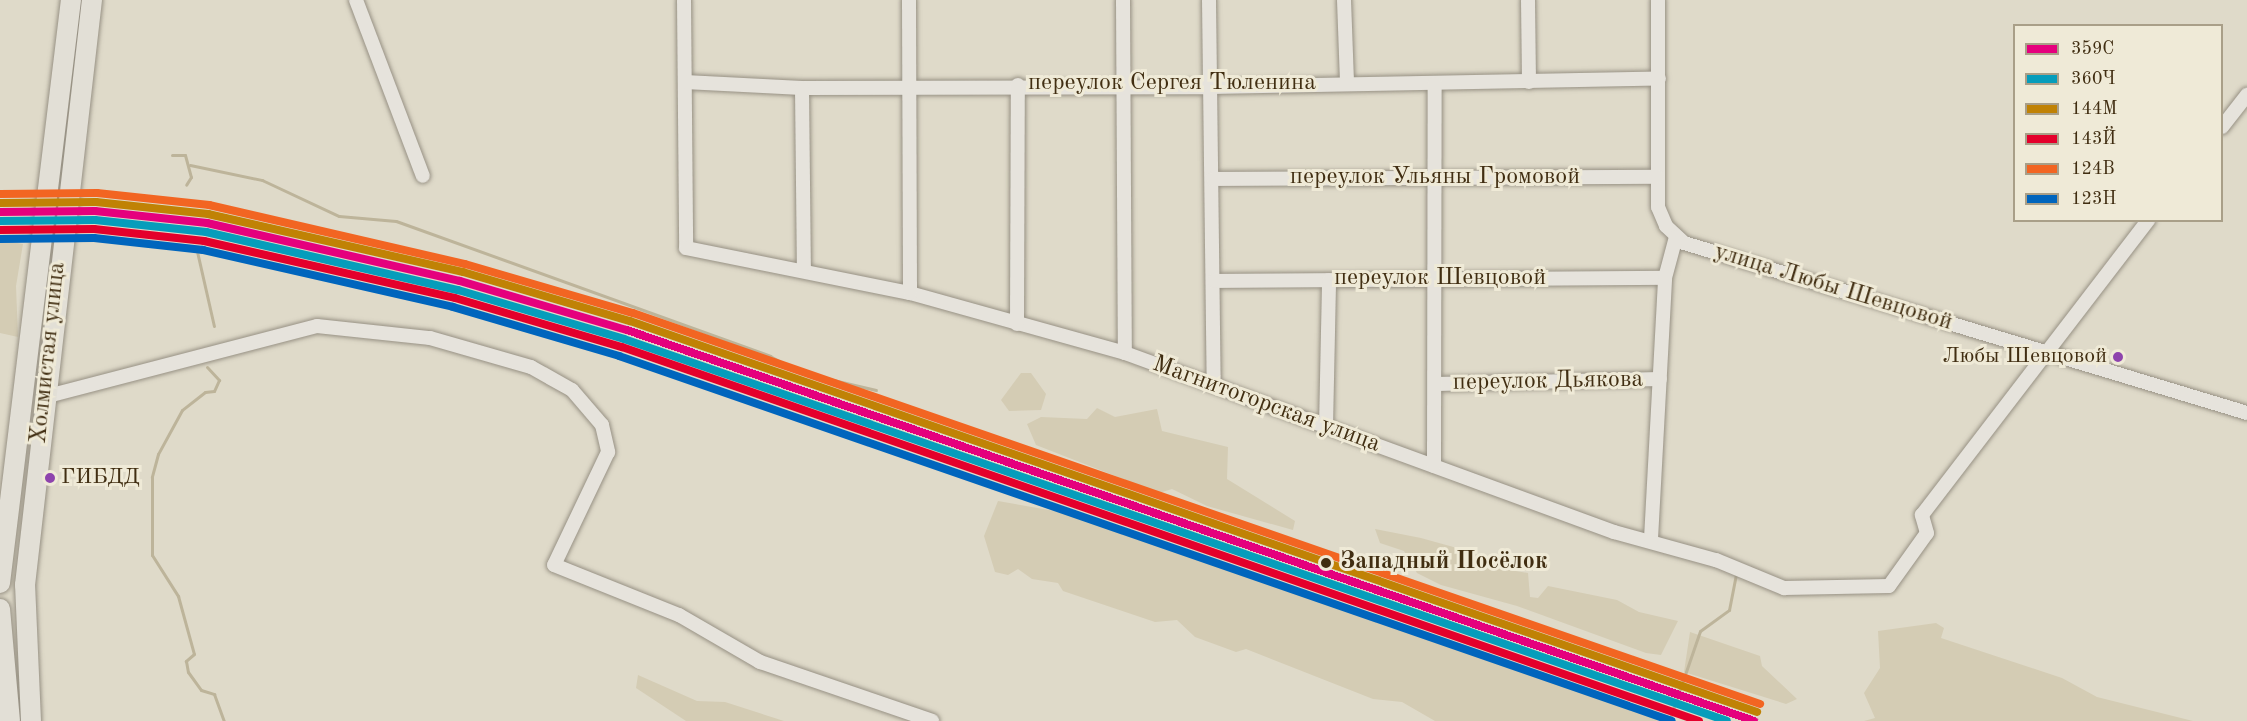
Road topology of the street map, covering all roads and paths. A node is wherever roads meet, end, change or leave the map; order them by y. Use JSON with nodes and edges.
{"nodes":[{"id":1,"x":71,"y":0,"type":"edge"},
{"id":2,"x":92,"y":0,"type":"edge"},
{"id":3,"x":356,"y":0,"type":"edge"},
{"id":4,"x":684,"y":0,"type":"edge"},
{"id":5,"x":909,"y":0,"type":"edge"},
{"id":6,"x":1123,"y":0,"type":"edge"},
{"id":7,"x":1209,"y":0,"type":"edge"},
{"id":8,"x":1344,"y":0,"type":"edge"},
{"id":9,"x":1528,"y":0,"type":"edge"},
{"id":10,"x":1658,"y":0,"type":"edge"},
{"id":11,"x":1659,"y":78,"type":"junction"},
{"id":12,"x":685,"y":82,"type":"junction"},
{"id":13,"x":1529,"y":82,"type":"junction"},
{"id":14,"x":1347,"y":83,"type":"junction"},
{"id":15,"x":1435,"y":84,"type":"junction"},
{"id":16,"x":909,"y":85,"type":"junction"},
{"id":17,"x":1018,"y":85,"type":"junction"},
{"id":18,"x":1125,"y":87,"type":"junction"},
{"id":19,"x":1210,"y":87,"type":"junction"},
{"id":20,"x":802,"y":88,"type":"junction"},
{"id":21,"x":2247,"y":95,"type":"edge"},
{"id":22,"x":2223,"y":126,"type":"edge"},
{"id":23,"x":423,"y":176,"type":"dead end"},
{"id":24,"x":1657,"y":177,"type":"junction"},
{"id":25,"x":1436,"y":178,"type":"junction"},
{"id":26,"x":1213,"y":180,"type":"junction"},
{"id":27,"x":2146,"y":222,"type":"edge"},
{"id":28,"x":1676,"y":237,"type":"junction"},
{"id":29,"x":804,"y":270,"type":"junction"},
{"id":30,"x":1665,"y":278,"type":"junction"},
{"id":31,"x":1437,"y":279,"type":"junction"},
{"id":32,"x":1214,"y":280,"type":"junction"},
{"id":33,"x":1329,"y":280,"type":"junction"},
{"id":34,"x":910,"y":292,"type":"junction"},
{"id":35,"x":1017,"y":324,"type":"junction"},
{"id":36,"x":2045,"y":351,"type":"junction"},
{"id":37,"x":1125,"y":353,"type":"junction"},
{"id":38,"x":1660,"y":380,"type":"junction"},
{"id":39,"x":1436,"y":384,"type":"junction"},
{"id":40,"x":1214,"y":385,"type":"junction"},
{"id":41,"x":44,"y":397,"type":"junction"},
{"id":42,"x":2247,"y":412,"type":"edge"},
{"id":43,"x":1326,"y":427,"type":"junction"},
{"id":44,"x":1434,"y":466,"type":"junction"},
{"id":45,"x":3,"y":530,"type":"edge"},
{"id":46,"x":30,"y":530,"type":"junction"},
{"id":47,"x":1651,"y":539,"type":"junction"},
{"id":48,"x":0,"y":584,"type":"edge"},
{"id":49,"x":0,"y":609,"type":"edge"},
{"id":50,"x":10,"y":721,"type":"edge"},
{"id":51,"x":31,"y":721,"type":"edge"},
{"id":52,"x":932,"y":721,"type":"edge"}],
"edges":[{"from":1,"to":45,"type":"highway","name":"Холмистая улица"},
{"from":2,"to":41,"type":"highway","name":"Холмистая улица"},
{"from":3,"to":23,"type":"street"},
{"from":4,"to":12,"type":"street"},
{"from":5,"to":16,"type":"street"},
{"from":6,"to":18,"type":"street"},
{"from":7,"to":19,"type":"street"},
{"from":8,"to":14,"type":"street"},
{"from":9,"to":13,"type":"street"},
{"from":10,"to":11,"type":"street"},
{"from":11,"to":13,"type":"street","name":"переулок Сергея Тюленина"},
{"from":11,"to":24,"type":"street"},
{"from":12,"to":20,"type":"street","name":"переулок Сергея Тюленина"},
{"from":12,"to":29,"type":"street","name":"Магнитогорская улица"},
{"from":13,"to":15,"type":"street","name":"переулок Сергея Тюленина"},
{"from":14,"to":15,"type":"street","name":"переулок Сергея Тюленина"},
{"from":14,"to":19,"type":"street","name":"переулок Сергея Тюленина"},
{"from":15,"to":25,"type":"street"},
{"from":16,"to":17,"type":"street","name":"переулок Сергея Тюленина"},
{"from":16,"to":20,"type":"street","name":"переулок Сергея Тюленина"},
{"from":16,"to":34,"type":"street"},
{"from":17,"to":18,"type":"street","name":"переулок Сергея Тюленина"},
{"from":17,"to":35,"type":"street"},
{"from":18,"to":19,"type":"street","name":"переулок Сергея Тюленина"},
{"from":18,"to":37,"type":"street"},
{"from":19,"to":26,"type":"street"},
{"from":20,"to":29,"type":"street"},
{"from":21,"to":22,"type":"street"},
{"from":24,"to":25,"type":"street","name":"переулок Ульяны Громовой"},
{"from":24,"to":28,"type":"street"},
{"from":25,"to":26,"type":"street","name":"переулок Ульяны Громовой"},
{"from":25,"to":31,"type":"street"},
{"from":26,"to":32,"type":"street"},
{"from":27,"to":36,"type":"street"},
{"from":28,"to":30,"type":"street"},
{"from":28,"to":36,"type":"street","name":"улица Любы Шевцовой"},
{"from":29,"to":34,"type":"street","name":"Магнитогорская улица"},
{"from":30,"to":31,"type":"street","name":"переулок Шевцовой"},
{"from":30,"to":38,"type":"street"},
{"from":31,"to":33,"type":"street","name":"переулок Шевцовой"},
{"from":31,"to":39,"type":"street"},
{"from":32,"to":33,"type":"street","name":"переулок Шевцовой"},
{"from":32,"to":40,"type":"street"},
{"from":33,"to":43,"type":"street"},
{"from":34,"to":35,"type":"street","name":"Магнитогорская улица"},
{"from":35,"to":37,"type":"street","name":"Магнитогорская улица"},
{"from":36,"to":42,"type":"street","name":"улица Любы Шевцовой"},
{"from":36,"to":47,"type":"street","name":"Магнитогорская улица"},
{"from":37,"to":40,"type":"street","name":"Магнитогорская улица"},
{"from":38,"to":39,"type":"street","name":"переулок Дьякова"},
{"from":38,"to":47,"type":"street"},
{"from":39,"to":44,"type":"street"},
{"from":40,"to":43,"type":"street","name":"Магнитогорская улица"},
{"from":41,"to":46,"type":"highway","name":"Холмистая улица"},
{"from":41,"to":52,"type":"street"},
{"from":43,"to":44,"type":"street","name":"Магнитогорская улица"},
{"from":44,"to":47,"type":"street","name":"Магнитогорская улица"},
{"from":45,"to":46,"type":"street"},
{"from":45,"to":48,"type":"highway","name":"Холмистая улица"},
{"from":46,"to":51,"type":"highway","name":"Холмистая улица"},
{"from":49,"to":50,"type":"highway"}]}
